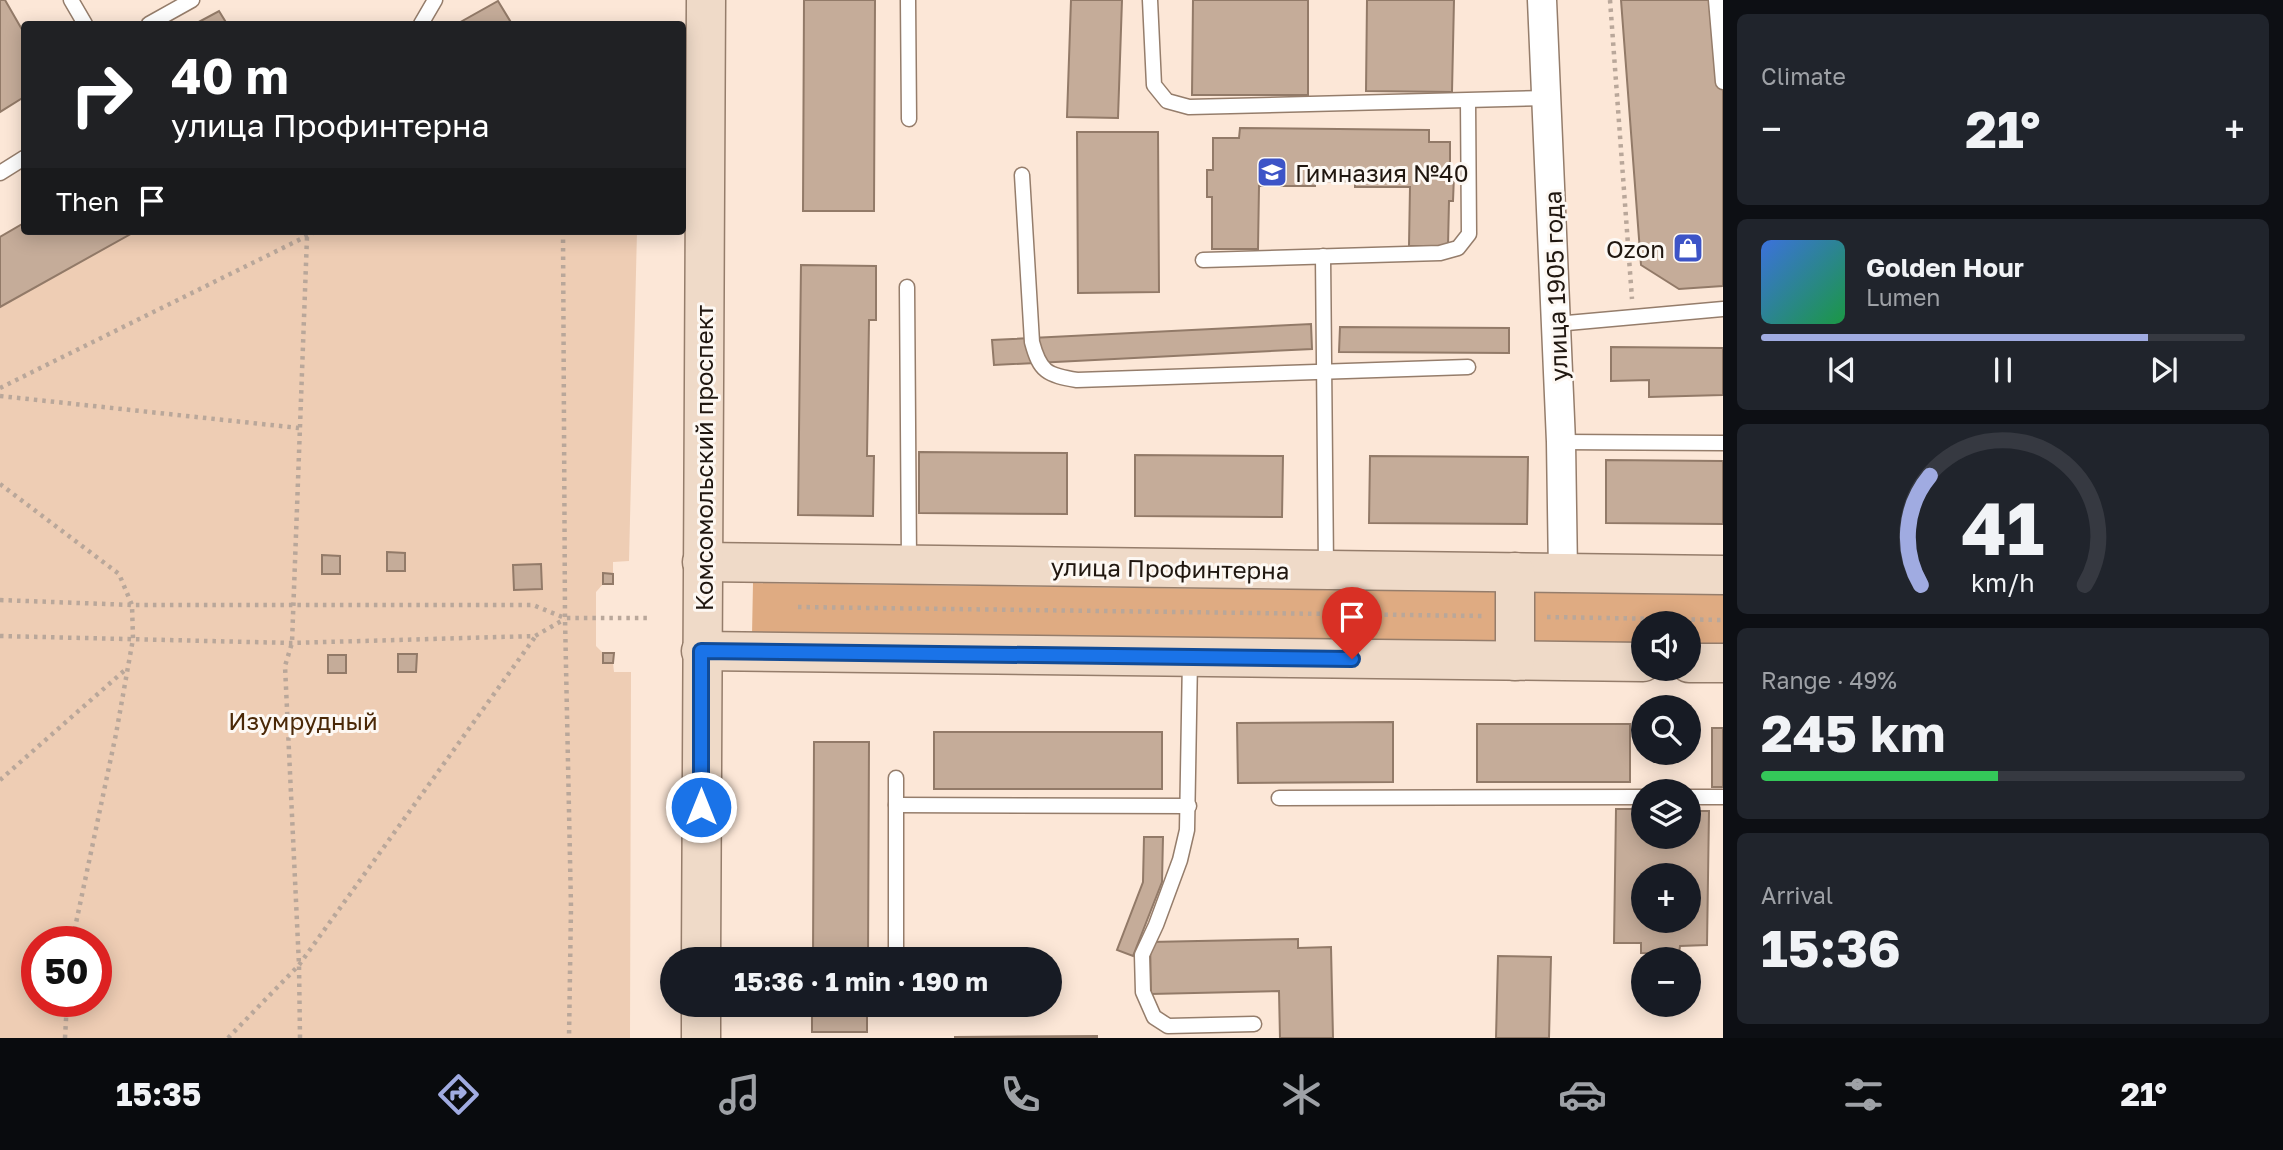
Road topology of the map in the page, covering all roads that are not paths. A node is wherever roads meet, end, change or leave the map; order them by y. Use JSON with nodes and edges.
{"nodes":[{"id":1,"x":72,"y":0,"type":"edge"},
{"id":2,"x":192,"y":0,"type":"edge"},
{"id":3,"x":436,"y":0,"type":"edge"},
{"id":4,"x":706,"y":0,"type":"edge"},
{"id":5,"x":908,"y":0,"type":"edge"},
{"id":6,"x":1150,"y":0,"type":"edge"},
{"id":7,"x":1542,"y":0,"type":"edge"},
{"id":8,"x":1716,"y":0,"type":"edge"},
{"id":9,"x":83,"y":21,"type":"edge"},
{"id":10,"x":154,"y":21,"type":"edge"},
{"id":11,"x":423,"y":21,"type":"edge"},
{"id":12,"x":1723,"y":82,"type":"edge"},
{"id":13,"x":1546,"y":98,"type":"junction"},
{"id":14,"x":1468,"y":101,"type":"junction"},
{"id":15,"x":909,"y":119,"type":"dead end"},
{"id":16,"x":21,"y":160,"type":"edge"},
{"id":17,"x":0,"y":173,"type":"edge"},
{"id":18,"x":1022,"y":175,"type":"dead end"},
{"id":19,"x":1323,"y":256,"type":"junction"},
{"id":20,"x":1203,"y":260,"type":"dead end"},
{"id":21,"x":907,"y":287,"type":"dead end"},
{"id":22,"x":1723,"y":309,"type":"edge"},
{"id":23,"x":1556,"y":324,"type":"junction"},
{"id":24,"x":1468,"y":367,"type":"dead end"},
{"id":25,"x":1324,"y":372,"type":"junction"},
{"id":26,"x":1561,"y":442,"type":"junction"},
{"id":27,"x":1723,"y":443,"type":"edge"},
{"id":28,"x":702,"y":562,"type":"junction"},
{"id":29,"x":909,"y":565,"type":"junction"},
{"id":30,"x":1325,"y":570,"type":"junction"},
{"id":31,"x":1515,"y":572,"type":"junction"},
{"id":32,"x":1563,"y":573,"type":"junction"},
{"id":33,"x":1723,"y":575,"type":"edge"},
{"id":34,"x":701,"y":651,"type":"junction"},
{"id":35,"x":1190,"y":657,"type":"junction"},
{"id":36,"x":1515,"y":660,"type":"junction"},
{"id":37,"x":1631,"y":662,"type":"edge"},
{"id":38,"x":1701,"y":663,"type":"edge"},
{"id":39,"x":1723,"y":663,"type":"edge"},
{"id":40,"x":896,"y":778,"type":"dead end"},
{"id":41,"x":1631,"y":797,"type":"edge"},
{"id":42,"x":1701,"y":797,"type":"edge"},
{"id":43,"x":1723,"y":797,"type":"edge"},
{"id":44,"x":1279,"y":798,"type":"dead end"},
{"id":45,"x":896,"y":805,"type":"junction"},
{"id":46,"x":1189,"y":806,"type":"junction"},
{"id":47,"x":701,"y":947,"type":"edge"},
{"id":48,"x":896,"y":947,"type":"edge"},
{"id":49,"x":701,"y":1017,"type":"edge"},
{"id":50,"x":1254,"y":1024,"type":"dead end"},
{"id":51,"x":701,"y":1038,"type":"edge"}],
"edges":[{"from":1,"to":9,"type":"lane"},
{"from":2,"to":10,"type":"lane"},
{"from":3,"to":11,"type":"lane"},
{"from":4,"to":28,"type":"street","name":"Комсомольский проспект"},
{"from":5,"to":15,"type":"lane"},
{"from":6,"to":14,"type":"lane"},
{"from":7,"to":13,"type":"street","name":"улица 1905 года"},
{"from":8,"to":12,"type":"lane"},
{"from":13,"to":14,"type":"lane"},
{"from":13,"to":23,"type":"street","name":"улица 1905 года"},
{"from":14,"to":19,"type":"lane"},
{"from":16,"to":17,"type":"lane"},
{"from":18,"to":25,"type":"lane"},
{"from":19,"to":20,"type":"lane"},
{"from":19,"to":25,"type":"lane"},
{"from":21,"to":29,"type":"lane"},
{"from":22,"to":23,"type":"lane"},
{"from":23,"to":26,"type":"street","name":"улица 1905 года"},
{"from":24,"to":25,"type":"lane"},
{"from":25,"to":30,"type":"lane"},
{"from":26,"to":27,"type":"lane"},
{"from":26,"to":32,"type":"street","name":"улица 1905 года"},
{"from":28,"to":29,"type":"street","name":"улица Профинтерна"},
{"from":28,"to":34,"type":"street","name":"Комсомольский проспект"},
{"from":29,"to":30,"type":"street","name":"улица Профинтерна"},
{"from":30,"to":31,"type":"street","name":"улица Профинтерна"},
{"from":31,"to":32,"type":"street","name":"улица Профинтерна"},
{"from":31,"to":36,"type":"street"},
{"from":32,"to":33,"type":"street","name":"улица Профинтерна"},
{"from":34,"to":35,"type":"street"},
{"from":34,"to":47,"type":"street","name":"Комсомольский проспект"},
{"from":35,"to":36,"type":"street"},
{"from":35,"to":46,"type":"lane"},
{"from":36,"to":37,"type":"street"},
{"from":38,"to":39,"type":"street"},
{"from":40,"to":45,"type":"lane"},
{"from":41,"to":44,"type":"lane"},
{"from":42,"to":43,"type":"lane"},
{"from":45,"to":46,"type":"lane"},
{"from":45,"to":48,"type":"lane"},
{"from":46,"to":50,"type":"lane"},
{"from":49,"to":51,"type":"street"}]}
